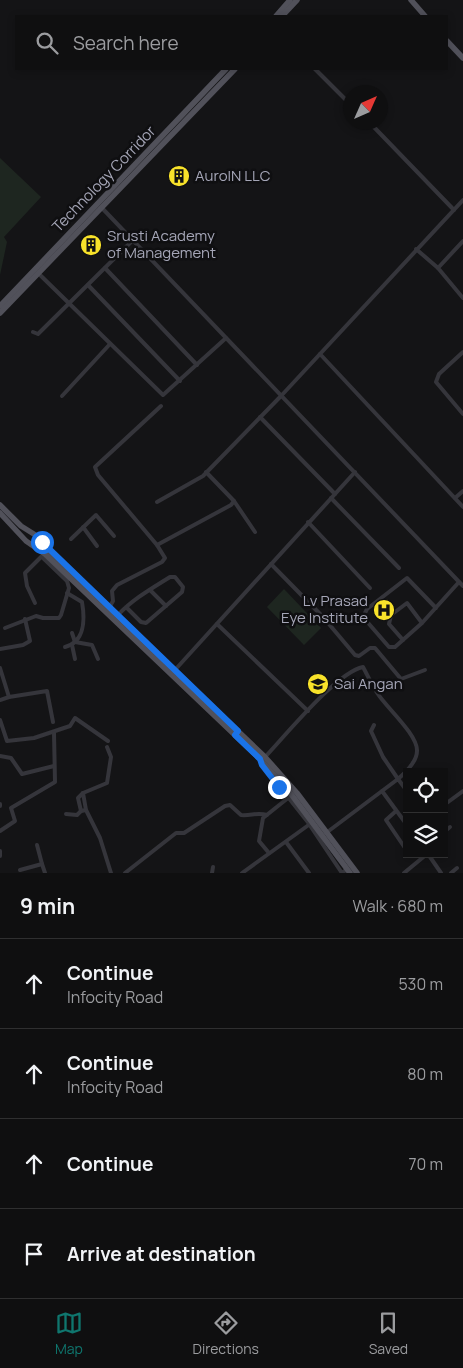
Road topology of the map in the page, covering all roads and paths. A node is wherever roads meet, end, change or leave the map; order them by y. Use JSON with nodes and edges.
{"nodes":[{"id":1,"x":290,"y":0,"type":"edge"},
{"id":2,"x":297,"y":0,"type":"edge"},
{"id":3,"x":410,"y":0,"type":"edge"},
{"id":4,"x":416,"y":0,"type":"edge"},
{"id":5,"x":277,"y":15,"type":"edge"},
{"id":6,"x":283,"y":15,"type":"edge"},
{"id":7,"x":427,"y":15,"type":"edge"},
{"id":8,"x":427,"y":15,"type":"edge"},
{"id":9,"x":448,"y":36,"type":"edge"},
{"id":10,"x":448,"y":41,"type":"edge"},
{"id":11,"x":463,"y":53,"type":"edge"},
{"id":12,"x":463,"y":58,"type":"edge"},
{"id":13,"x":225,"y":70,"type":"edge"},
{"id":14,"x":234,"y":70,"type":"edge"},
{"id":15,"x":316,"y":70,"type":"edge"},
{"id":16,"x":343,"y":97,"type":"edge"},
{"id":17,"x":377,"y":130,"type":"edge"},
{"id":18,"x":463,"y":200,"type":"edge"},
{"id":19,"x":102,"y":208,"type":"junction"},
{"id":20,"x":454,"y":210,"type":"junction"},
{"id":21,"x":133,"y":240,"type":"junction"},
{"id":22,"x":463,"y":241,"type":"edge"},
{"id":23,"x":416,"y":249,"type":"junction"},
{"id":24,"x":49,"y":259,"type":"junction"},
{"id":25,"x":105,"y":268,"type":"junction"},
{"id":26,"x":438,"y":268,"type":"junction"},
{"id":27,"x":38,"y":273,"type":"junction"},
{"id":28,"x":88,"y":285,"type":"junction"},
{"id":29,"x":463,"y":298,"type":"edge"},
{"id":30,"x":69,"y":304,"type":"junction"},
{"id":31,"x":0,"y":306,"type":"edge"},
{"id":32,"x":0,"y":313,"type":"edge"},
{"id":33,"x":33,"y":332,"type":"dead end"},
{"id":34,"x":226,"y":338,"type":"junction"},
{"id":35,"x":110,"y":344,"type":"junction"},
{"id":36,"x":463,"y":352,"type":"edge"},
{"id":37,"x":320,"y":354,"type":"junction"},
{"id":38,"x":196,"y":365,"type":"junction"},
{"id":39,"x":180,"y":381,"type":"junction"},
{"id":40,"x":62,"y":396,"type":"dead end"},
{"id":41,"x":281,"y":396,"type":"junction"},
{"id":42,"x":161,"y":406,"type":"dead end"},
{"id":43,"x":463,"y":414,"type":"edge"},
{"id":44,"x":260,"y":417,"type":"junction"},
{"id":45,"x":206,"y":472,"type":"junction"},
{"id":46,"x":355,"y":472,"type":"junction"},
{"id":47,"x":463,"y":492,"type":"edge"},
{"id":48,"x":335,"y":494,"type":"junction"},
{"id":49,"x":331,"y":498,"type":"junction"},
{"id":50,"x":455,"y":498,"type":"junction"},
{"id":51,"x":234,"y":501,"type":"junction"},
{"id":52,"x":157,"y":502,"type":"dead end"},
{"id":53,"x":0,"y":505,"type":"edge"},
{"id":54,"x":463,"y":507,"type":"edge"},
{"id":55,"x":0,"y":512,"type":"edge"},
{"id":56,"x":308,"y":522,"type":"junction"},
{"id":57,"x":83,"y":527,"type":"junction"},
{"id":58,"x":19,"y":528,"type":"junction"},
{"id":59,"x":255,"y":532,"type":"dead end"},
{"id":60,"x":114,"y":536,"type":"dead end"},
{"id":61,"x":71,"y":539,"type":"dead end"},
{"id":62,"x":157,"y":545,"type":"junction"},
{"id":63,"x":97,"y":546,"type":"dead end"},
{"id":64,"x":43,"y":552,"type":"junction"},
{"id":65,"x":271,"y":564,"type":"junction"},
{"id":66,"x":399,"y":568,"type":"dead end"},
{"id":67,"x":459,"y":582,"type":"junction"},
{"id":68,"x":463,"y":586,"type":"edge"},
{"id":69,"x":370,"y":588,"type":"dead end"},
{"id":70,"x":150,"y":590,"type":"junction"},
{"id":71,"x":67,"y":593,"type":"junction"},
{"id":72,"x":35,"y":603,"type":"dead end"},
{"id":73,"x":166,"y":606,"type":"junction"},
{"id":74,"x":126,"y":607,"type":"junction"},
{"id":75,"x":109,"y":608,"type":"junction"},
{"id":76,"x":436,"y":608,"type":"junction"},
{"id":77,"x":118,"y":615,"type":"junction"},
{"id":78,"x":24,"y":619,"type":"junction"},
{"id":79,"x":422,"y":623,"type":"junction"},
{"id":80,"x":217,"y":624,"type":"junction"},
{"id":81,"x":5,"y":628,"type":"dead end"},
{"id":82,"x":72,"y":633,"type":"dead end"},
{"id":83,"x":404,"y":640,"type":"junction"},
{"id":84,"x":74,"y":644,"type":"junction"},
{"id":85,"x":65,"y":647,"type":"dead end"},
{"id":86,"x":0,"y":649,"type":"edge"},
{"id":87,"x":151,"y":652,"type":"junction"},
{"id":88,"x":75,"y":659,"type":"dead end"},
{"id":89,"x":98,"y":659,"type":"dead end"},
{"id":90,"x":0,"y":668,"type":"edge"},
{"id":91,"x":174,"y":670,"type":"junction"},
{"id":92,"x":425,"y":670,"type":"dead end"},
{"id":93,"x":1,"y":677,"type":"edge"},
{"id":94,"x":9,"y":696,"type":"junction"},
{"id":95,"x":0,"y":700,"type":"edge"},
{"id":96,"x":308,"y":711,"type":"junction"},
{"id":97,"x":0,"y":720,"type":"edge"},
{"id":98,"x":53,"y":722,"type":"dead end"},
{"id":99,"x":374,"y":725,"type":"dead end"},
{"id":100,"x":1,"y":726,"type":"edge"},
{"id":101,"x":54,"y":733,"type":"junction"},
{"id":102,"x":236,"y":733,"type":"junction"},
{"id":103,"x":108,"y":742,"type":"dead end"},
{"id":104,"x":107,"y":747,"type":"dead end"},
{"id":105,"x":0,"y":756,"type":"edge"},
{"id":106,"x":262,"y":758,"type":"junction"},
{"id":107,"x":54,"y":766,"type":"junction"},
{"id":108,"x":398,"y":779,"type":"junction"},
{"id":109,"x":403,"y":786,"type":"edge"},
{"id":110,"x":382,"y":791,"type":"junction"},
{"id":111,"x":463,"y":791,"type":"edge"},
{"id":112,"x":288,"y":798,"type":"junction"},
{"id":113,"x":448,"y":802,"type":"edge"},
{"id":114,"x":306,"y":809,"type":"junction"},
{"id":115,"x":84,"y":810,"type":"junction"},
{"id":116,"x":396,"y":811,"type":"junction"},
{"id":117,"x":66,"y":814,"type":"dead end"},
{"id":118,"x":267,"y":815,"type":"junction"},
{"id":119,"x":403,"y":820,"type":"edge"},
{"id":120,"x":310,"y":824,"type":"junction"},
{"id":121,"x":0,"y":831,"type":"edge"},
{"id":122,"x":326,"y":833,"type":"junction"},
{"id":123,"x":286,"y":842,"type":"junction"},
{"id":124,"x":36,"y":845,"type":"dead end"},
{"id":125,"x":403,"y":845,"type":"edge"},
{"id":126,"x":0,"y":850,"type":"edge"},
{"id":127,"x":269,"y":853,"type":"junction"},
{"id":128,"x":0,"y":856,"type":"edge"},
{"id":129,"x":423,"y":858,"type":"edge"},
{"id":130,"x":431,"y":858,"type":"edge"},
{"id":131,"x":42,"y":864,"type":"junction"},
{"id":132,"x":213,"y":867,"type":"dead end"},
{"id":133,"x":457,"y":868,"type":"dead end"},
{"id":134,"x":20,"y":870,"type":"dead end"},
{"id":135,"x":347,"y":871,"type":"edge"},
{"id":136,"x":45,"y":873,"type":"edge"},
{"id":137,"x":111,"y":873,"type":"edge"},
{"id":138,"x":124,"y":873,"type":"edge"},
{"id":139,"x":212,"y":873,"type":"edge"},
{"id":140,"x":242,"y":873,"type":"edge"},
{"id":141,"x":310,"y":873,"type":"edge"},
{"id":142,"x":357,"y":873,"type":"edge"},
{"id":143,"x":404,"y":873,"type":"edge"},
{"id":144,"x":441,"y":873,"type":"edge"},
{"id":145,"x":451,"y":873,"type":"edge"}],
"edges":[{"from":1,"to":5,"type":"main road"},
{"from":2,"to":6,"type":"main road"},
{"from":3,"to":7,"type":"main road"},
{"from":4,"to":8,"type":"main road"},
{"from":9,"to":11,"type":"main road"},
{"from":10,"to":12,"type":"main road"},
{"from":13,"to":24,"type":"main road","name":"Technology Corridor"},
{"from":14,"to":19,"type":"main road"},
{"from":15,"to":16,"type":"street"},
{"from":17,"to":20,"type":"street"},
{"from":18,"to":20,"type":"street"},
{"from":19,"to":21,"type":"street"},
{"from":19,"to":24,"type":"main road"},
{"from":20,"to":23,"type":"street"},
{"from":21,"to":25,"type":"street"},
{"from":21,"to":34,"type":"street"},
{"from":22,"to":26,"type":"street"},
{"from":23,"to":26,"type":"street"},
{"from":23,"to":37,"type":"street"},
{"from":24,"to":27,"type":"main road"},
{"from":24,"to":31,"type":"main road","name":"Technology Corridor"},
{"from":25,"to":28,"type":"street"},
{"from":25,"to":38,"type":"street"},
{"from":26,"to":29,"type":"street"},
{"from":27,"to":30,"type":"street"},
{"from":27,"to":32,"type":"main road"},
{"from":28,"to":30,"type":"street"},
{"from":28,"to":39,"type":"street"},
{"from":30,"to":33,"type":"street"},
{"from":30,"to":35,"type":"street"},
{"from":34,"to":38,"type":"street"},
{"from":34,"to":41,"type":"street"},
{"from":35,"to":39,"type":"street"},
{"from":35,"to":40,"type":"street"},
{"from":36,"to":43,"type":"street"},
{"from":37,"to":41,"type":"street"},
{"from":37,"to":50,"type":"street"},
{"from":38,"to":39,"type":"street"},
{"from":41,"to":44,"type":"street"},
{"from":41,"to":46,"type":"street"},
{"from":42,"to":62,"type":"street"},
{"from":44,"to":45,"type":"street"},
{"from":44,"to":48,"type":"street"},
{"from":45,"to":51,"type":"street"},
{"from":45,"to":52,"type":"street"},
{"from":46,"to":48,"type":"street"},
{"from":46,"to":67,"type":"street"},
{"from":47,"to":50,"type":"street"},
{"from":48,"to":49,"type":"street"},
{"from":49,"to":56,"type":"street"},
{"from":49,"to":66,"type":"street"},
{"from":50,"to":54,"type":"street"},
{"from":51,"to":59,"type":"street"},
{"from":51,"to":62,"type":"street"},
{"from":53,"to":58,"type":"main road"},
{"from":55,"to":58,"type":"main road"},
{"from":56,"to":65,"type":"street"},
{"from":56,"to":69,"type":"street"},
{"from":57,"to":60,"type":"street"},
{"from":57,"to":61,"type":"street"},
{"from":57,"to":63,"type":"street"},
{"from":58,"to":64,"type":"main road"},
{"from":58,"to":64,"type":"main road"},
{"from":62,"to":75,"type":"street"},
{"from":64,"to":71,"type":"street"},
{"from":64,"to":72,"type":"street"},
{"from":64,"to":75,"type":"main road"},
{"from":64,"to":87,"type":"main road"},
{"from":65,"to":80,"type":"street"},
{"from":65,"to":92,"type":"street"},
{"from":67,"to":68,"type":"street"},
{"from":67,"to":76,"type":"street"},
{"from":70,"to":73,"type":"street"},
{"from":70,"to":73,"type":"street"},
{"from":70,"to":74,"type":"street"},
{"from":71,"to":78,"type":"street"},
{"from":71,"to":84,"type":"street"},
{"from":73,"to":74,"type":"street"},
{"from":74,"to":77,"type":"street"},
{"from":75,"to":77,"type":"main road"},
{"from":76,"to":79,"type":"street"},
{"from":76,"to":83,"type":"street"},
{"from":77,"to":87,"type":"main road"},
{"from":78,"to":81,"type":"street"},
{"from":78,"to":86,"type":"street"},
{"from":79,"to":83,"type":"street"},
{"from":79,"to":83,"type":"street"},
{"from":80,"to":91,"type":"street"},
{"from":80,"to":96,"type":"street"},
{"from":82,"to":84,"type":"street"},
{"from":84,"to":85,"type":"street"},
{"from":84,"to":88,"type":"street"},
{"from":84,"to":89,"type":"street"},
{"from":87,"to":91,"type":"main road"},
{"from":87,"to":102,"type":"main road"},
{"from":90,"to":93,"type":"street"},
{"from":91,"to":102,"type":"main road"},
{"from":93,"to":94,"type":"street"},
{"from":94,"to":95,"type":"street"},
{"from":94,"to":98,"type":"street"},
{"from":96,"to":106,"type":"street"},
{"from":96,"to":108,"type":"street"},
{"from":97,"to":100,"type":"street"},
{"from":99,"to":108,"type":"street"},
{"from":100,"to":101,"type":"street"},
{"from":101,"to":103,"type":"street"},
{"from":101,"to":107,"type":"street"},
{"from":102,"to":106,"type":"main road"},
{"from":104,"to":115,"type":"street"},
{"from":105,"to":107,"type":"street"},
{"from":106,"to":112,"type":"street"},
{"from":106,"to":114,"type":"main road"},
{"from":107,"to":121,"type":"street"},
{"from":108,"to":109,"type":"street"},
{"from":108,"to":110,"type":"street"},
{"from":110,"to":116,"type":"street"},
{"from":110,"to":122,"type":"street"},
{"from":111,"to":113,"type":"street"},
{"from":112,"to":118,"type":"street"},
{"from":112,"to":120,"type":"street"},
{"from":114,"to":122,"type":"main road"},
{"from":114,"to":135,"type":"main road"},
{"from":115,"to":117,"type":"street"},
{"from":115,"to":137,"type":"street"},
{"from":116,"to":119,"type":"street"},
{"from":116,"to":125,"type":"street"},
{"from":118,"to":127,"type":"street"},
{"from":118,"to":138,"type":"street"},
{"from":120,"to":123,"type":"street"},
{"from":120,"to":135,"type":"street"},
{"from":122,"to":142,"type":"main road"},
{"from":123,"to":127,"type":"street"},
{"from":123,"to":141,"type":"street"},
{"from":124,"to":131,"type":"street"},
{"from":126,"to":128,"type":"street"},
{"from":127,"to":140,"type":"street"},
{"from":129,"to":143,"type":"street"},
{"from":130,"to":144,"type":"street"},
{"from":131,"to":134,"type":"street"},
{"from":131,"to":136,"type":"street"},
{"from":132,"to":139,"type":"street"},
{"from":133,"to":145,"type":"street"}]}
